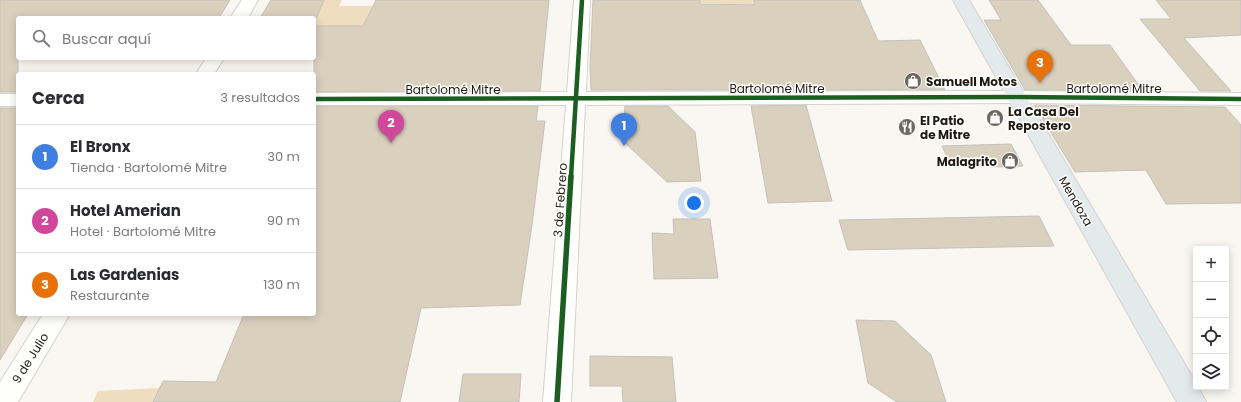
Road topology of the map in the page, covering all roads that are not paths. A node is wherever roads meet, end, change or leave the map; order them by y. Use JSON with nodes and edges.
{"nodes":[{"id":1,"x":250,"y":0,"type":"edge"},
{"id":2,"x":582,"y":0,"type":"edge"},
{"id":3,"x":961,"y":0,"type":"edge"},
{"id":4,"x":240,"y":16,"type":"edge"},
{"id":5,"x":213,"y":60,"type":"edge"},
{"id":6,"x":206,"y":72,"type":"edge"},
{"id":7,"x":1017,"y":97,"type":"junction"},
{"id":8,"x":577,"y":98,"type":"junction"},
{"id":9,"x":316,"y":99,"type":"edge"},
{"id":10,"x":1241,"y":99,"type":"edge"},
{"id":11,"x":0,"y":100,"type":"edge"},
{"id":12,"x":16,"y":100,"type":"edge"},
{"id":13,"x":57,"y":316,"type":"edge"},
{"id":14,"x":4,"y":402,"type":"edge"},
{"id":15,"x":557,"y":402,"type":"edge"},
{"id":16,"x":1192,"y":402,"type":"edge"}],
"edges":[{"from":1,"to":4,"type":"street"},
{"from":2,"to":8,"type":"street","name":"3 de Febrero"},
{"from":3,"to":7,"type":"main road","name":"Mendoza"},
{"from":5,"to":6,"type":"street"},
{"from":7,"to":8,"type":"street","name":"Bartolomé Mitre"},
{"from":7,"to":10,"type":"street","name":"Bartolomé Mitre"},
{"from":7,"to":16,"type":"main road","name":"Mendoza"},
{"from":8,"to":9,"type":"street","name":"Bartolomé Mitre"},
{"from":8,"to":15,"type":"street","name":"3 de Febrero"},
{"from":11,"to":12,"type":"street"},
{"from":13,"to":14,"type":"street","name":"9 de Julio"}]}
